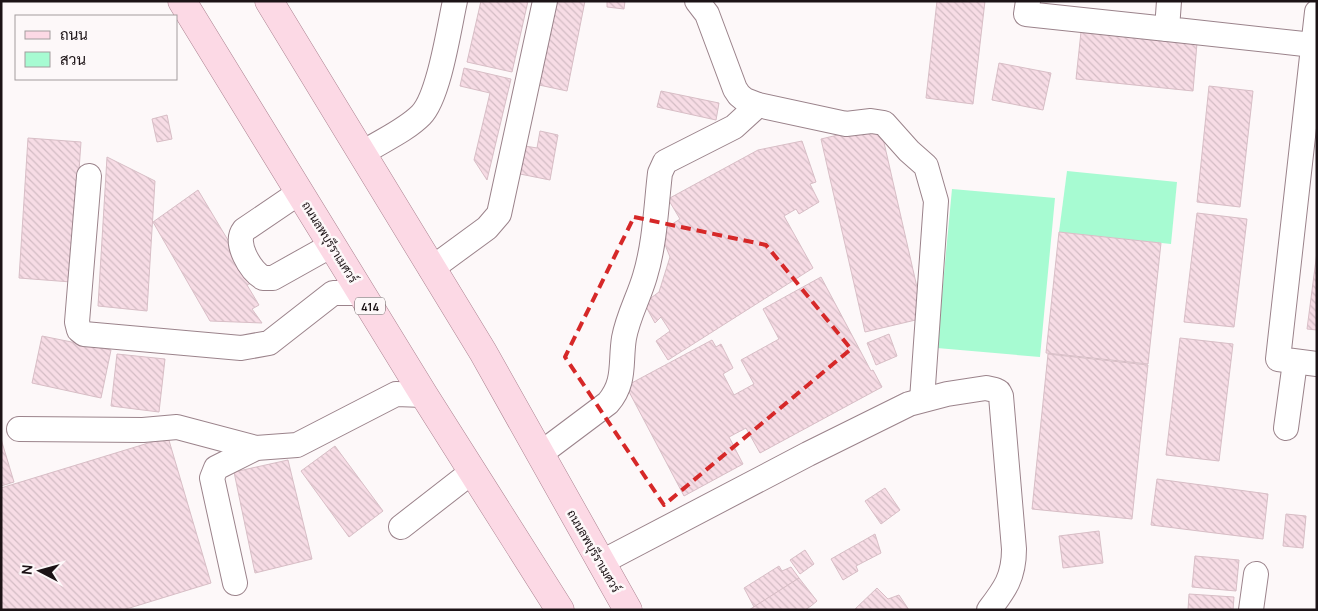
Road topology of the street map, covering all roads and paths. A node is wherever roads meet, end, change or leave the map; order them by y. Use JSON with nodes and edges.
{"nodes":[{"id":1,"x":182,"y":1,"type":"edge"},
{"id":2,"x":269,"y":1,"type":"edge"},
{"id":3,"x":455,"y":1,"type":"edge"},
{"id":4,"x":545,"y":1,"type":"edge"},
{"id":5,"x":1028,"y":1,"type":"edge"},
{"id":6,"x":1169,"y":1,"type":"edge"},
{"id":7,"x":699,"y":2,"type":"edge"},
{"id":8,"x":1317,"y":12,"type":"edge"},
{"id":9,"x":1167,"y":29,"type":"junction"},
{"id":10,"x":1313,"y":45,"type":"junction"},
{"id":11,"x":1313,"y":73,"type":"edge"},
{"id":12,"x":758,"y":105,"type":"junction"},
{"id":13,"x":363,"y":153,"type":"junction"},
{"id":14,"x":89,"y":176,"type":"dead end"},
{"id":15,"x":300,"y":192,"type":"junction"},
{"id":16,"x":332,"y":245,"type":"junction"},
{"id":17,"x":431,"y":269,"type":"junction"},
{"id":18,"x":362,"y":293,"type":"junction"},
{"id":19,"x":1306,"y":363,"type":"edge"},
{"id":20,"x":424,"y":395,"type":"junction"},
{"id":21,"x":922,"y":400,"type":"junction"},
{"id":22,"x":1286,"y":428,"type":"dead end"},
{"id":23,"x":19,"y":429,"type":"dead end"},
{"id":24,"x":256,"y":448,"type":"junction"},
{"id":25,"x":540,"y":454,"type":"junction"},
{"id":26,"x":473,"y":471,"type":"junction"},
{"id":27,"x":401,"y":527,"type":"dead end"},
{"id":28,"x":600,"y":563,"type":"junction"},
{"id":29,"x":1256,"y":574,"type":"dead end"},
{"id":30,"x":235,"y":583,"type":"dead end"},
{"id":31,"x":560,"y":610,"type":"edge"},
{"id":32,"x":628,"y":610,"type":"edge"},
{"id":33,"x":989,"y":610,"type":"edge"},
{"id":34,"x":1251,"y":610,"type":"edge"}],
"edges":[{"from":1,"to":15,"type":"main road","name":"ถนนลพบุรีราเมศวร์","number":"414"},
{"from":2,"to":13,"type":"main road","name":"ถนนลพบุรีราเมศวร์"},
{"from":3,"to":13,"type":"street"},
{"from":4,"to":17,"type":"street"},
{"from":5,"to":9,"type":"street"},
{"from":6,"to":9,"type":"street"},
{"from":7,"to":12,"type":"street"},
{"from":8,"to":10,"type":"street"},
{"from":9,"to":10,"type":"street"},
{"from":10,"to":11,"type":"street"},
{"from":11,"to":19,"type":"street"},
{"from":12,"to":21,"type":"street"},
{"from":12,"to":25,"type":"street"},
{"from":13,"to":17,"type":"main road","name":"ถนนลพบุรีราเมศวร์"},
{"from":14,"to":18,"type":"street"},
{"from":15,"to":16,"type":"main road","name":"ถนนลพบุรีราเมศวร์","number":"414"},
{"from":15,"to":16,"type":"street"},
{"from":16,"to":18,"type":"main road","name":"ถนนลพบุรีราเมศวร์","number":"414"},
{"from":17,"to":25,"type":"main road","name":"ถนนลพบุรีราเมศวร์"},
{"from":18,"to":20,"type":"main road","name":"ถนนลพบุรีราเมศวร์","number":"414"},
{"from":19,"to":22,"type":"street"},
{"from":20,"to":24,"type":"street"},
{"from":20,"to":26,"type":"main road","name":"ถนนลพบุรีราเมศวร์","number":"414"},
{"from":21,"to":28,"type":"street"},
{"from":21,"to":33,"type":"street"},
{"from":23,"to":24,"type":"street"},
{"from":24,"to":30,"type":"street"},
{"from":25,"to":28,"type":"main road","name":"ถนนลพบุรีราเมศวร์"},
{"from":26,"to":27,"type":"street"},
{"from":26,"to":31,"type":"main road","name":"ถนนลพบุรีราเมศวร์","number":"414"},
{"from":28,"to":32,"type":"main road","name":"ถนนลพบุรีราเมศวร์"},
{"from":29,"to":34,"type":"street"}]}
